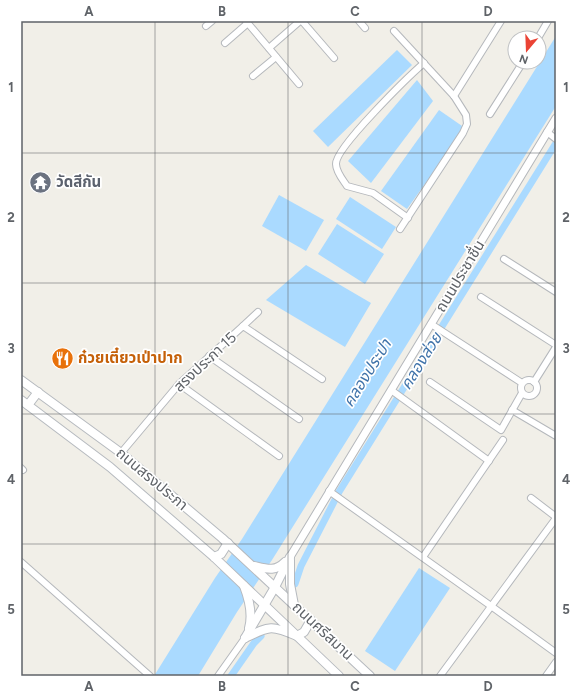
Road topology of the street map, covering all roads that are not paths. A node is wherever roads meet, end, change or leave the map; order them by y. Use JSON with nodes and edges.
{"nodes":[{"id":1,"x":212,"y":21,"type":"edge"},
{"id":2,"x":301,"y":21,"type":"edge"},
{"id":3,"x":359,"y":21,"type":"edge"},
{"id":4,"x":502,"y":21,"type":"edge"},
{"id":5,"x":548,"y":21,"type":"edge"},
{"id":6,"x":247,"y":22,"type":"edge"},
{"id":7,"x":206,"y":26,"type":"dead end"},
{"id":8,"x":365,"y":28,"type":"dead end"},
{"id":9,"x":543,"y":30,"type":"edge"},
{"id":10,"x":394,"y":31,"type":"dead end"},
{"id":11,"x":225,"y":43,"type":"dead end"},
{"id":12,"x":269,"y":48,"type":"junction"},
{"id":13,"x":276,"y":57,"type":"junction"},
{"id":14,"x":334,"y":58,"type":"dead end"},
{"id":15,"x":424,"y":63,"type":"junction"},
{"id":16,"x":518,"y":70,"type":"edge"},
{"id":17,"x":253,"y":76,"type":"dead end"},
{"id":18,"x":299,"y":84,"type":"dead end"},
{"id":19,"x":454,"y":96,"type":"junction"},
{"id":20,"x":490,"y":114,"type":"dead end"},
{"id":21,"x":556,"y":118,"type":"edge"},
{"id":22,"x":547,"y":132,"type":"junction"},
{"id":23,"x":556,"y":139,"type":"edge"},
{"id":24,"x":408,"y":218,"type":"junction"},
{"id":25,"x":400,"y":229,"type":"dead end"},
{"id":26,"x":504,"y":259,"type":"dead end"},
{"id":27,"x":556,"y":292,"type":"edge"},
{"id":28,"x":481,"y":298,"type":"dead end"},
{"id":29,"x":258,"y":312,"type":"dead end"},
{"id":30,"x":432,"y":324,"type":"junction"},
{"id":31,"x":243,"y":326,"type":"junction"},
{"id":32,"x":556,"y":346,"type":"edge"},
{"id":33,"x":209,"y":356,"type":"junction"},
{"id":34,"x":322,"y":379,"type":"dead end"},
{"id":35,"x":21,"y":380,"type":"edge"},
{"id":36,"x":430,"y":382,"type":"dead end"},
{"id":37,"x":534,"y":382,"type":"junction"},
{"id":38,"x":522,"y":383,"type":"junction"},
{"id":39,"x":179,"y":384,"type":"junction"},
{"id":40,"x":38,"y":392,"type":"junction"},
{"id":41,"x":394,"y":392,"type":"junction"},
{"id":42,"x":522,"y":393,"type":"junction"},
{"id":43,"x":21,"y":400,"type":"edge"},
{"id":44,"x":28,"y":405,"type":"junction"},
{"id":45,"x":512,"y":410,"type":"junction"},
{"id":46,"x":299,"y":419,"type":"dead end"},
{"id":47,"x":556,"y":436,"type":"edge"},
{"id":48,"x":503,"y":440,"type":"dead end"},
{"id":49,"x":121,"y":453,"type":"junction"},
{"id":50,"x":279,"y":456,"type":"dead end"},
{"id":51,"x":489,"y":461,"type":"junction"},
{"id":52,"x":335,"y":494,"type":"junction"},
{"id":53,"x":531,"y":498,"type":"dead end"},
{"id":54,"x":556,"y":517,"type":"edge"},
{"id":55,"x":231,"y":545,"type":"junction"},
{"id":56,"x":214,"y":557,"type":"junction"},
{"id":57,"x":290,"y":557,"type":"junction"},
{"id":58,"x":423,"y":557,"type":"junction"},
{"id":59,"x":21,"y":562,"type":"edge"},
{"id":60,"x":266,"y":573,"type":"junction"},
{"id":61,"x":275,"y":587,"type":"junction"},
{"id":62,"x":250,"y":596,"type":"junction"},
{"id":63,"x":264,"y":605,"type":"junction"},
{"id":64,"x":294,"y":605,"type":"junction"},
{"id":65,"x":491,"y":606,"type":"junction"},
{"id":66,"x":311,"y":620,"type":"junction"},
{"id":67,"x":297,"y":636,"type":"junction"},
{"id":68,"x":245,"y":638,"type":"junction"},
{"id":69,"x":556,"y":653,"type":"edge"},
{"id":70,"x":556,"y":662,"type":"edge"},
{"id":71,"x":146,"y":675,"type":"edge"},
{"id":72,"x":218,"y":676,"type":"edge"},
{"id":73,"x":339,"y":676,"type":"edge"},
{"id":74,"x":370,"y":676,"type":"edge"},
{"id":75,"x":440,"y":676,"type":"edge"},
{"id":76,"x":546,"y":676,"type":"edge"}],
"edges":[{"from":1,"to":7,"type":"street"},
{"from":2,"to":12,"type":"street"},
{"from":2,"to":14,"type":"street"},
{"from":3,"to":8,"type":"street"},
{"from":4,"to":19,"type":"street"},
{"from":5,"to":9,"type":"street"},
{"from":6,"to":11,"type":"street"},
{"from":6,"to":12,"type":"street"},
{"from":10,"to":15,"type":"street"},
{"from":12,"to":13,"type":"street"},
{"from":13,"to":17,"type":"street"},
{"from":13,"to":18,"type":"street"},
{"from":15,"to":19,"type":"street"},
{"from":15,"to":24,"type":"street"},
{"from":16,"to":20,"type":"street"},
{"from":19,"to":24,"type":"street"},
{"from":21,"to":22,"type":"street","name":"ถนนประชาชื่น"},
{"from":22,"to":23,"type":"street"},
{"from":22,"to":30,"type":"street","name":"ถนนประชาชื่น"},
{"from":24,"to":25,"type":"street"},
{"from":26,"to":27,"type":"street"},
{"from":28,"to":32,"type":"street"},
{"from":29,"to":31,"type":"street"},
{"from":30,"to":38,"type":"street"},
{"from":30,"to":41,"type":"street","name":"ถนนประชาชื่น"},
{"from":31,"to":33,"type":"street","name":"สรงประภา 15"},
{"from":31,"to":34,"type":"street","name":"สรงประภา 15"},
{"from":32,"to":37,"type":"street"},
{"from":33,"to":39,"type":"street","name":"สรงประภา 15"},
{"from":33,"to":46,"type":"street"},
{"from":35,"to":40,"type":"main road","name":"ถนนสรงประภา"},
{"from":36,"to":45,"type":"street"},
{"from":37,"to":38,"type":"street"},
{"from":37,"to":42,"type":"street"},
{"from":38,"to":42,"type":"street"},
{"from":39,"to":49,"type":"street","name":"สรงประภา 15"},
{"from":39,"to":50,"type":"street"},
{"from":40,"to":44,"type":"main road"},
{"from":40,"to":49,"type":"main road","name":"ถนนสรงประภา"},
{"from":41,"to":51,"type":"street"},
{"from":41,"to":52,"type":"street","name":"ถนนประชาชื่น"},
{"from":42,"to":45,"type":"street"},
{"from":43,"to":44,"type":"main road","name":"ถนนสรงประภา"},
{"from":44,"to":56,"type":"main road","name":"ถนนสรงประภา"},
{"from":45,"to":47,"type":"street"},
{"from":48,"to":51,"type":"street"},
{"from":49,"to":55,"type":"main road","name":"ถนนสรงประภา"},
{"from":51,"to":58,"type":"street"},
{"from":52,"to":57,"type":"street","name":"ถนนประชาชื่น"},
{"from":52,"to":58,"type":"street"},
{"from":53,"to":54,"type":"street"},
{"from":54,"to":65,"type":"street"},
{"from":55,"to":56,"type":"main road"},
{"from":55,"to":60,"type":"main road","name":"ถนนสรงประภา"},
{"from":56,"to":62,"type":"main road","name":"ถนนสรงประภา"},
{"from":57,"to":60,"type":"main road"},
{"from":57,"to":61,"type":"main road"},
{"from":57,"to":64,"type":"main road"},
{"from":58,"to":65,"type":"street"},
{"from":59,"to":71,"type":"street"},
{"from":60,"to":61,"type":"main road"},
{"from":61,"to":63,"type":"main road"},
{"from":61,"to":64,"type":"main road","name":"ถนนศรีสมาน"},
{"from":62,"to":63,"type":"main road","name":"ถนนสรงประภา"},
{"from":62,"to":68,"type":"main road"},
{"from":63,"to":67,"type":"main road","name":"ถนนศรีสมาน"},
{"from":63,"to":68,"type":"main road"},
{"from":64,"to":66,"type":"main road","name":"ถนนศรีสมาน"},
{"from":65,"to":69,"type":"street"},
{"from":65,"to":75,"type":"street"},
{"from":66,"to":67,"type":"main road"},
{"from":66,"to":74,"type":"main road","name":"ถนนศรีสมาน"},
{"from":67,"to":68,"type":"main road"},
{"from":67,"to":73,"type":"main road","name":"ถนนศรีสมาน"},
{"from":68,"to":72,"type":"street"},
{"from":70,"to":76,"type":"street"}]}
